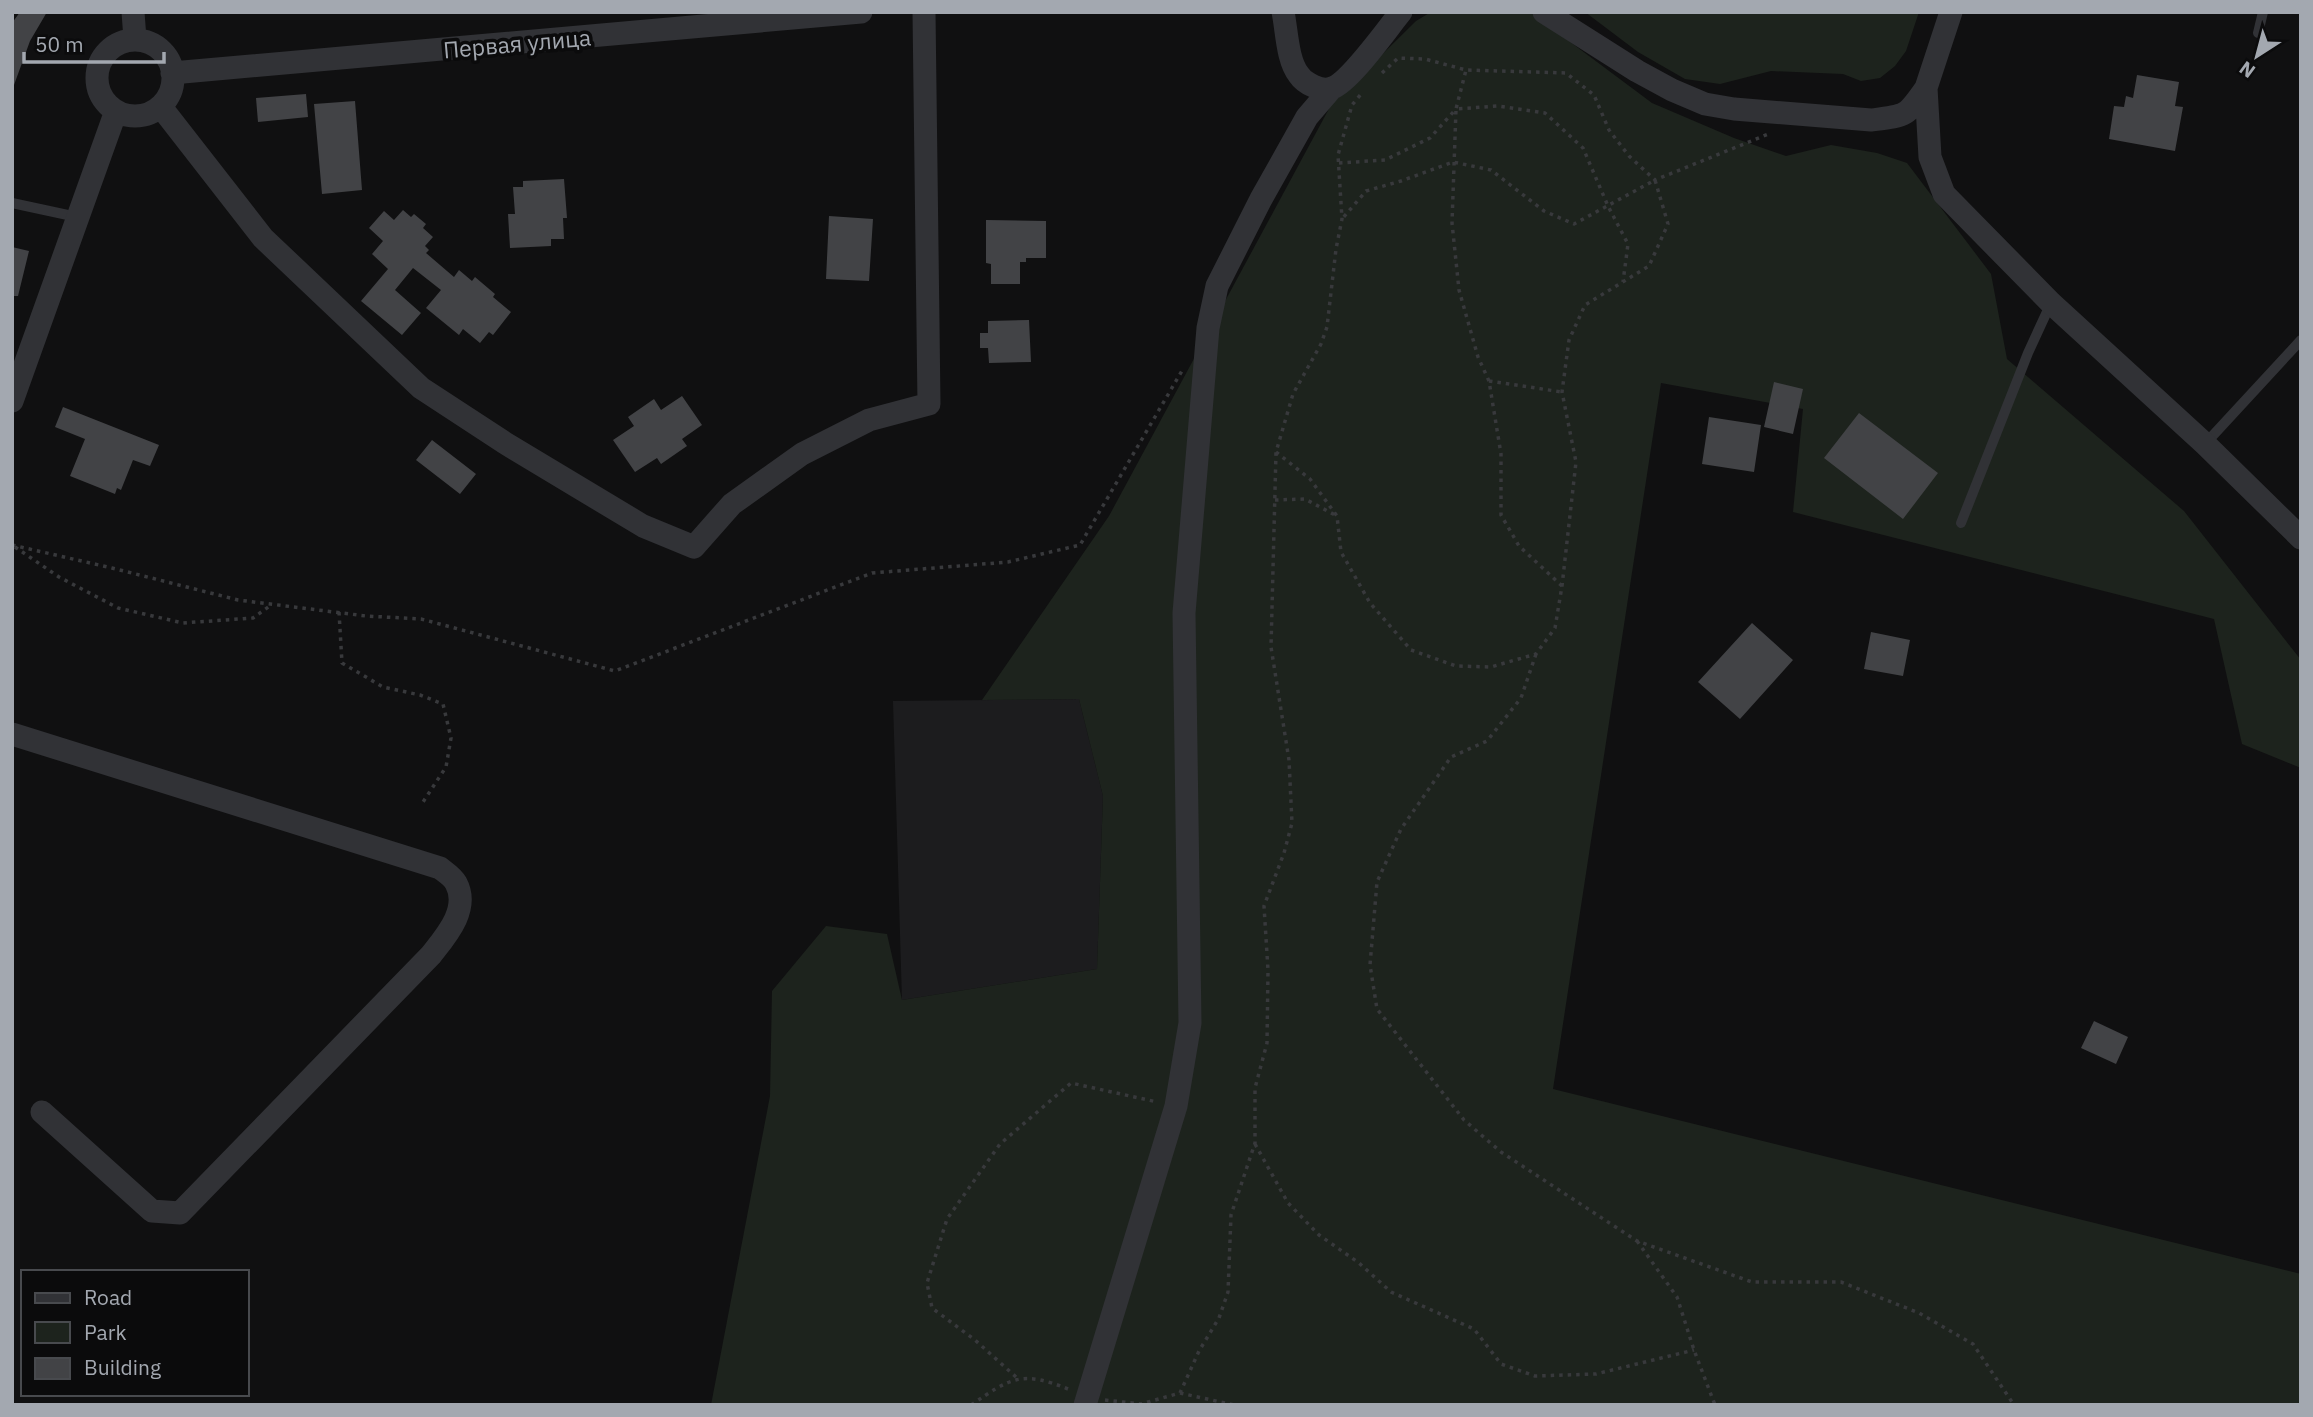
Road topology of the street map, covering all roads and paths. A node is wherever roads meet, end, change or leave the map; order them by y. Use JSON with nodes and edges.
{"nodes":[{"id":1,"x":133,"y":12,"type":"edge"},
{"id":2,"x":861,"y":12,"type":"edge"},
{"id":3,"x":924,"y":12,"type":"edge"},
{"id":4,"x":1283,"y":12,"type":"edge"},
{"id":5,"x":1401,"y":12,"type":"edge"},
{"id":6,"x":1544,"y":12,"type":"edge"},
{"id":7,"x":1951,"y":12,"type":"edge"},
{"id":8,"x":2263,"y":12,"type":"edge"},
{"id":9,"x":2258,"y":33,"type":"dead end"},
{"id":10,"x":135,"y":38,"type":"junction"},
{"id":11,"x":1466,"y":70,"type":"junction"},
{"id":12,"x":172,"y":73,"type":"junction"},
{"id":13,"x":1374,"y":79,"type":"dead end"},
{"id":14,"x":1367,"y":88,"type":"dead end"},
{"id":15,"x":1926,"y":88,"type":"junction"},
{"id":16,"x":1331,"y":89,"type":"junction"},
{"id":17,"x":161,"y":107,"type":"junction"},
{"id":18,"x":1456,"y":109,"type":"junction"},
{"id":19,"x":116,"y":111,"type":"junction"},
{"id":20,"x":1778,"y":129,"type":"dead end"},
{"id":21,"x":1453,"y":162,"type":"junction"},
{"id":22,"x":1339,"y":163,"type":"junction"},
{"id":23,"x":1655,"y":180,"type":"junction"},
{"id":24,"x":12,"y":204,"type":"edge"},
{"id":25,"x":1608,"y":206,"type":"junction"},
{"id":26,"x":77,"y":217,"type":"junction"},
{"id":27,"x":1342,"y":219,"type":"junction"},
{"id":28,"x":1623,"y":282,"type":"junction"},
{"id":29,"x":2051,"y":303,"type":"junction"},
{"id":30,"x":2301,"y":340,"type":"edge"},
{"id":31,"x":1186,"y":364,"type":"dead end"},
{"id":32,"x":1489,"y":381,"type":"junction"},
{"id":33,"x":1562,"y":392,"type":"junction"},
{"id":34,"x":12,"y":401,"type":"edge"},
{"id":35,"x":2205,"y":444,"type":"junction"},
{"id":36,"x":1276,"y":452,"type":"junction"},
{"id":37,"x":1275,"y":500,"type":"junction"},
{"id":38,"x":1337,"y":516,"type":"junction"},
{"id":39,"x":1961,"y":523,"type":"dead end"},
{"id":40,"x":2301,"y":538,"type":"edge"},
{"id":41,"x":13,"y":545,"type":"edge"},
{"id":42,"x":1562,"y":586,"type":"junction"},
{"id":43,"x":272,"y":604,"type":"junction"},
{"id":44,"x":340,"y":612,"type":"junction"},
{"id":45,"x":1536,"y":654,"type":"junction"},
{"id":46,"x":12,"y":734,"type":"edge"},
{"id":47,"x":423,"y":802,"type":"dead end"},
{"id":48,"x":1176,"y":1106,"type":"junction"},
{"id":49,"x":42,"y":1112,"type":"dead end"},
{"id":50,"x":1255,"y":1143,"type":"junction"},
{"id":51,"x":1637,"y":1241,"type":"junction"},
{"id":52,"x":1694,"y":1350,"type":"junction"},
{"id":53,"x":1016,"y":1378,"type":"junction"},
{"id":54,"x":1180,"y":1393,"type":"junction"},
{"id":55,"x":1091,"y":1402,"type":"edge"},
{"id":56,"x":971,"y":1405,"type":"edge"},
{"id":57,"x":1234,"y":1405,"type":"edge"},
{"id":58,"x":1716,"y":1405,"type":"edge"},
{"id":59,"x":2014,"y":1405,"type":"edge"}],
"edges":[{"from":1,"to":10,"type":"street"},
{"from":2,"to":12,"type":"street","name":"Первая улица"},
{"from":3,"to":17,"type":"street"},
{"from":4,"to":16,"type":"street"},
{"from":5,"to":16,"type":"street"},
{"from":6,"to":15,"type":"street"},
{"from":7,"to":15,"type":"street"},
{"from":8,"to":9,"type":"lane"},
{"from":10,"to":12,"type":"street"},
{"from":10,"to":19,"type":"street"},
{"from":11,"to":13,"type":"path"},
{"from":11,"to":18,"type":"path"},
{"from":11,"to":23,"type":"path"},
{"from":12,"to":17,"type":"street"},
{"from":14,"to":22,"type":"path"},
{"from":15,"to":29,"type":"street"},
{"from":16,"to":48,"type":"street"},
{"from":17,"to":19,"type":"street"},
{"from":18,"to":21,"type":"path"},
{"from":18,"to":22,"type":"path"},
{"from":18,"to":25,"type":"path"},
{"from":19,"to":26,"type":"street"},
{"from":20,"to":23,"type":"path"},
{"from":21,"to":25,"type":"path"},
{"from":21,"to":27,"type":"path"},
{"from":21,"to":32,"type":"path"},
{"from":22,"to":27,"type":"path"},
{"from":23,"to":25,"type":"path"},
{"from":23,"to":28,"type":"path"},
{"from":24,"to":26,"type":"lane"},
{"from":25,"to":28,"type":"path"},
{"from":26,"to":34,"type":"street"},
{"from":27,"to":36,"type":"path"},
{"from":28,"to":33,"type":"path"},
{"from":29,"to":35,"type":"street"},
{"from":29,"to":39,"type":"lane"},
{"from":30,"to":35,"type":"lane"},
{"from":31,"to":44,"type":"path"},
{"from":32,"to":33,"type":"path"},
{"from":32,"to":42,"type":"path"},
{"from":33,"to":42,"type":"path"},
{"from":35,"to":40,"type":"street"},
{"from":36,"to":37,"type":"path"},
{"from":36,"to":38,"type":"path"},
{"from":37,"to":38,"type":"path"},
{"from":37,"to":50,"type":"path"},
{"from":38,"to":45,"type":"path"},
{"from":41,"to":43,"type":"path"},
{"from":41,"to":43,"type":"path"},
{"from":42,"to":45,"type":"path"},
{"from":43,"to":44,"type":"path"},
{"from":44,"to":47,"type":"path"},
{"from":45,"to":51,"type":"path"},
{"from":46,"to":49,"type":"street"},
{"from":48,"to":53,"type":"path"},
{"from":48,"to":55,"type":"street"},
{"from":50,"to":52,"type":"path"},
{"from":50,"to":54,"type":"path"},
{"from":51,"to":52,"type":"path"},
{"from":51,"to":59,"type":"path"},
{"from":52,"to":58,"type":"path"},
{"from":53,"to":55,"type":"path"},
{"from":53,"to":56,"type":"path"},
{"from":54,"to":55,"type":"path"},
{"from":54,"to":57,"type":"path"}]}
